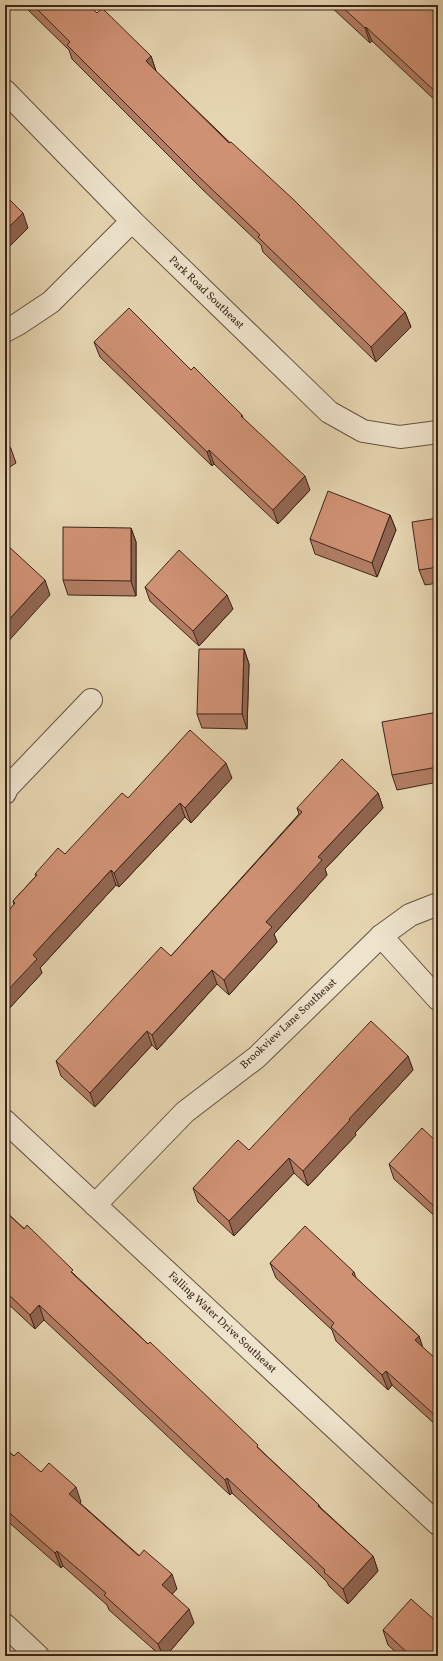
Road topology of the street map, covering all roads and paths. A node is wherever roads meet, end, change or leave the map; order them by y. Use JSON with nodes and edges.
{"nodes":[{"id":1,"x":5,"y":91,"type":"edge"},
{"id":2,"x":132,"y":221,"type":"junction"},
{"id":3,"x":5,"y":331,"type":"edge"},
{"id":4,"x":438,"y":432,"type":"edge"},
{"id":5,"x":90,"y":700,"type":"dead end"},
{"id":6,"x":5,"y":793,"type":"edge"},
{"id":7,"x":438,"y":904,"type":"edge"},
{"id":8,"x":382,"y":936,"type":"junction"},
{"id":9,"x":438,"y":999,"type":"edge"},
{"id":10,"x":5,"y":1121,"type":"edge"},
{"id":11,"x":95,"y":1205,"type":"junction"},
{"id":12,"x":438,"y":1524,"type":"edge"},
{"id":13,"x":5,"y":1625,"type":"edge"},
{"id":14,"x":38,"y":1656,"type":"edge"}],
"edges":[{"from":1,"to":2,"type":"street","name":"Park Road Southeast"},
{"from":2,"to":3,"type":"street"},
{"from":2,"to":4,"type":"street","name":"Park Road Southeast"},
{"from":5,"to":6,"type":"street"},
{"from":7,"to":8,"type":"street","name":"Brookview Lane Southeast"},
{"from":8,"to":9,"type":"street"},
{"from":8,"to":11,"type":"street","name":"Brookview Lane Southeast"},
{"from":10,"to":11,"type":"street","name":"Falling Water Drive Southeast"},
{"from":11,"to":12,"type":"street","name":"Falling Water Drive Southeast"},
{"from":13,"to":14,"type":"street"}]}
